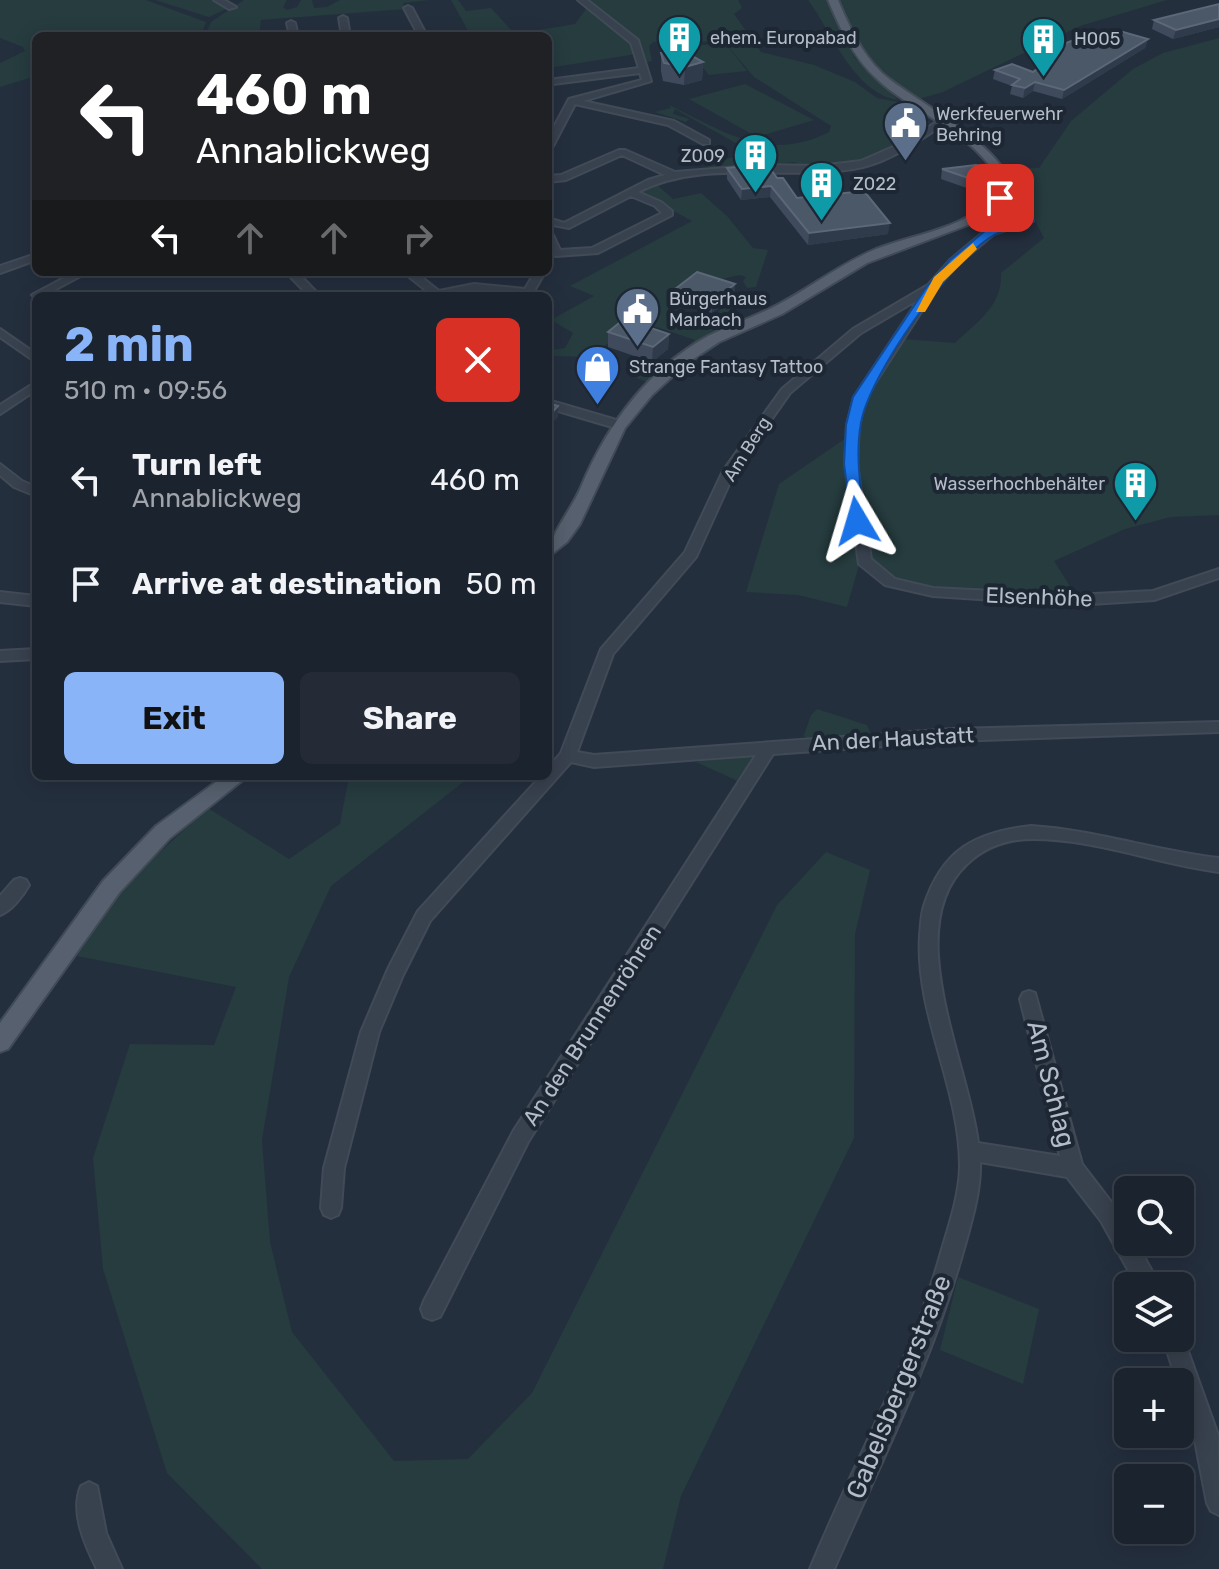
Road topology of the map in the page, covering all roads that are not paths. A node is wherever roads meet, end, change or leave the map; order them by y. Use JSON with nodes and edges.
{"nodes":[{"id":1,"x":218,"y":0,"type":"edge"},
{"id":2,"x":582,"y":0,"type":"edge"},
{"id":3,"x":833,"y":0,"type":"edge"},
{"id":4,"x":232,"y":7,"type":"dead end"},
{"id":5,"x":408,"y":8,"type":"dead end"},
{"id":6,"x":343,"y":18,"type":"dead end"},
{"id":7,"x":291,"y":23,"type":"dead end"},
{"id":8,"x":293,"y":32,"type":"edge"},
{"id":9,"x":345,"y":32,"type":"edge"},
{"id":10,"x":421,"y":32,"type":"edge"},
{"id":11,"x":645,"y":68,"type":"junction"},
{"id":12,"x":556,"y":82,"type":"dead end"},
{"id":13,"x":572,"y":101,"type":"junction"},
{"id":14,"x":941,"y":122,"type":"junction"},
{"id":15,"x":552,"y":138,"type":"edge"},
{"id":16,"x":706,"y":142,"type":"dead end"},
{"id":17,"x":674,"y":175,"type":"junction"},
{"id":18,"x":552,"y":179,"type":"edge"},
{"id":19,"x":630,"y":192,"type":"junction"},
{"id":20,"x":997,"y":202,"type":"junction"},
{"id":21,"x":552,"y":222,"type":"edge"},
{"id":22,"x":552,"y":257,"type":"edge"},
{"id":23,"x":32,"y":258,"type":"edge"},
{"id":24,"x":0,"y":270,"type":"edge"},
{"id":25,"x":75,"y":276,"type":"edge"},
{"id":26,"x":295,"y":276,"type":"edge"},
{"id":27,"x":413,"y":276,"type":"edge"},
{"id":28,"x":482,"y":276,"type":"edge"},
{"id":29,"x":480,"y":287,"type":"junction"},
{"id":30,"x":932,"y":287,"type":"junction"},
{"id":31,"x":43,"y":292,"type":"edge"},
{"id":32,"x":311,"y":292,"type":"edge"},
{"id":33,"x":435,"y":292,"type":"edge"},
{"id":34,"x":450,"y":292,"type":"edge"},
{"id":35,"x":520,"y":292,"type":"edge"},
{"id":36,"x":0,"y":332,"type":"edge"},
{"id":37,"x":32,"y":356,"type":"edge"},
{"id":38,"x":32,"y":388,"type":"edge"},
{"id":39,"x":552,"y":405,"type":"edge"},
{"id":40,"x":1,"y":409,"type":"edge"},
{"id":41,"x":619,"y":425,"type":"junction"},
{"id":42,"x":0,"y":468,"type":"edge"},
{"id":43,"x":18,"y":484,"type":"junction"},
{"id":44,"x":0,"y":488,"type":"edge"},
{"id":45,"x":32,"y":490,"type":"edge"},
{"id":46,"x":552,"y":548,"type":"edge"},
{"id":47,"x":1219,"y":573,"type":"edge"},
{"id":48,"x":0,"y":597,"type":"edge"},
{"id":49,"x":32,"y":601,"type":"edge"},
{"id":50,"x":32,"y":654,"type":"edge"},
{"id":51,"x":0,"y":656,"type":"edge"},
{"id":52,"x":1219,"y":727,"type":"edge"},
{"id":53,"x":768,"y":749,"type":"junction"},
{"id":54,"x":568,"y":756,"type":"junction"},
{"id":55,"x":552,"y":774,"type":"edge"},
{"id":56,"x":233,"y":780,"type":"edge"},
{"id":57,"x":547,"y":780,"type":"edge"},
{"id":58,"x":1219,"y":865,"type":"edge"},
{"id":59,"x":20,"y":885,"type":"dead end"},
{"id":60,"x":0,"y":908,"type":"edge"},
{"id":61,"x":1029,"y":999,"type":"dead end"},
{"id":62,"x":0,"y":1042,"type":"edge"},
{"id":63,"x":969,"y":1151,"type":"junction"},
{"id":64,"x":1073,"y":1168,"type":"junction"},
{"id":65,"x":331,"y":1208,"type":"dead end"},
{"id":66,"x":1141,"y":1272,"type":"edge"},
{"id":67,"x":432,"y":1309,"type":"dead end"},
{"id":68,"x":1179,"y":1352,"type":"edge"},
{"id":69,"x":89,"y":1494,"type":"dead end"},
{"id":70,"x":1219,"y":1503,"type":"edge"},
{"id":71,"x":110,"y":1569,"type":"edge"},
{"id":72,"x":822,"y":1569,"type":"edge"}],
"edges":[{"from":1,"to":4,"type":"street"},
{"from":2,"to":11,"type":"street"},
{"from":3,"to":14,"type":"main road"},
{"from":5,"to":10,"type":"street"},
{"from":6,"to":9,"type":"street"},
{"from":7,"to":8,"type":"street"},
{"from":11,"to":12,"type":"street"},
{"from":11,"to":13,"type":"street"},
{"from":13,"to":15,"type":"street"},
{"from":13,"to":16,"type":"street"},
{"from":14,"to":17,"type":"street"},
{"from":14,"to":20,"type":"main road"},
{"from":17,"to":18,"type":"street"},
{"from":17,"to":19,"type":"street"},
{"from":19,"to":21,"type":"street"},
{"from":19,"to":22,"type":"street"},
{"from":20,"to":30,"type":"street"},
{"from":20,"to":41,"type":"main road"},
{"from":23,"to":24,"type":"street"},
{"from":25,"to":31,"type":"street"},
{"from":26,"to":32,"type":"street"},
{"from":27,"to":33,"type":"street"},
{"from":28,"to":29,"type":"street"},
{"from":29,"to":34,"type":"street"},
{"from":29,"to":35,"type":"street"},
{"from":30,"to":47,"type":"street","name":"Elsenhöhe"},
{"from":30,"to":54,"type":"street","name":"Am Berg"},
{"from":36,"to":37,"type":"street"},
{"from":38,"to":40,"type":"street"},
{"from":39,"to":41,"type":"street"},
{"from":41,"to":46,"type":"main road"},
{"from":42,"to":43,"type":"street"},
{"from":43,"to":44,"type":"street"},
{"from":43,"to":45,"type":"street"},
{"from":48,"to":49,"type":"street"},
{"from":50,"to":51,"type":"street"},
{"from":52,"to":53,"type":"street","name":"An der Haustatt"},
{"from":53,"to":54,"type":"street","name":"An der Haustatt"},
{"from":53,"to":67,"type":"street","name":"An den Brunnenröhren"},
{"from":54,"to":55,"type":"street"},
{"from":56,"to":62,"type":"main road"},
{"from":57,"to":65,"type":"street"},
{"from":58,"to":63,"type":"street","name":"Gabelsbergerstraße"},
{"from":59,"to":60,"type":"street"},
{"from":61,"to":64,"type":"street","name":"Am Schlag"},
{"from":63,"to":64,"type":"street","name":"Am Schlag"},
{"from":63,"to":72,"type":"street","name":"Gabelsbergerstraße"},
{"from":64,"to":66,"type":"street","name":"Am Schlag"},
{"from":68,"to":70,"type":"street"},
{"from":69,"to":71,"type":"street"}]}
